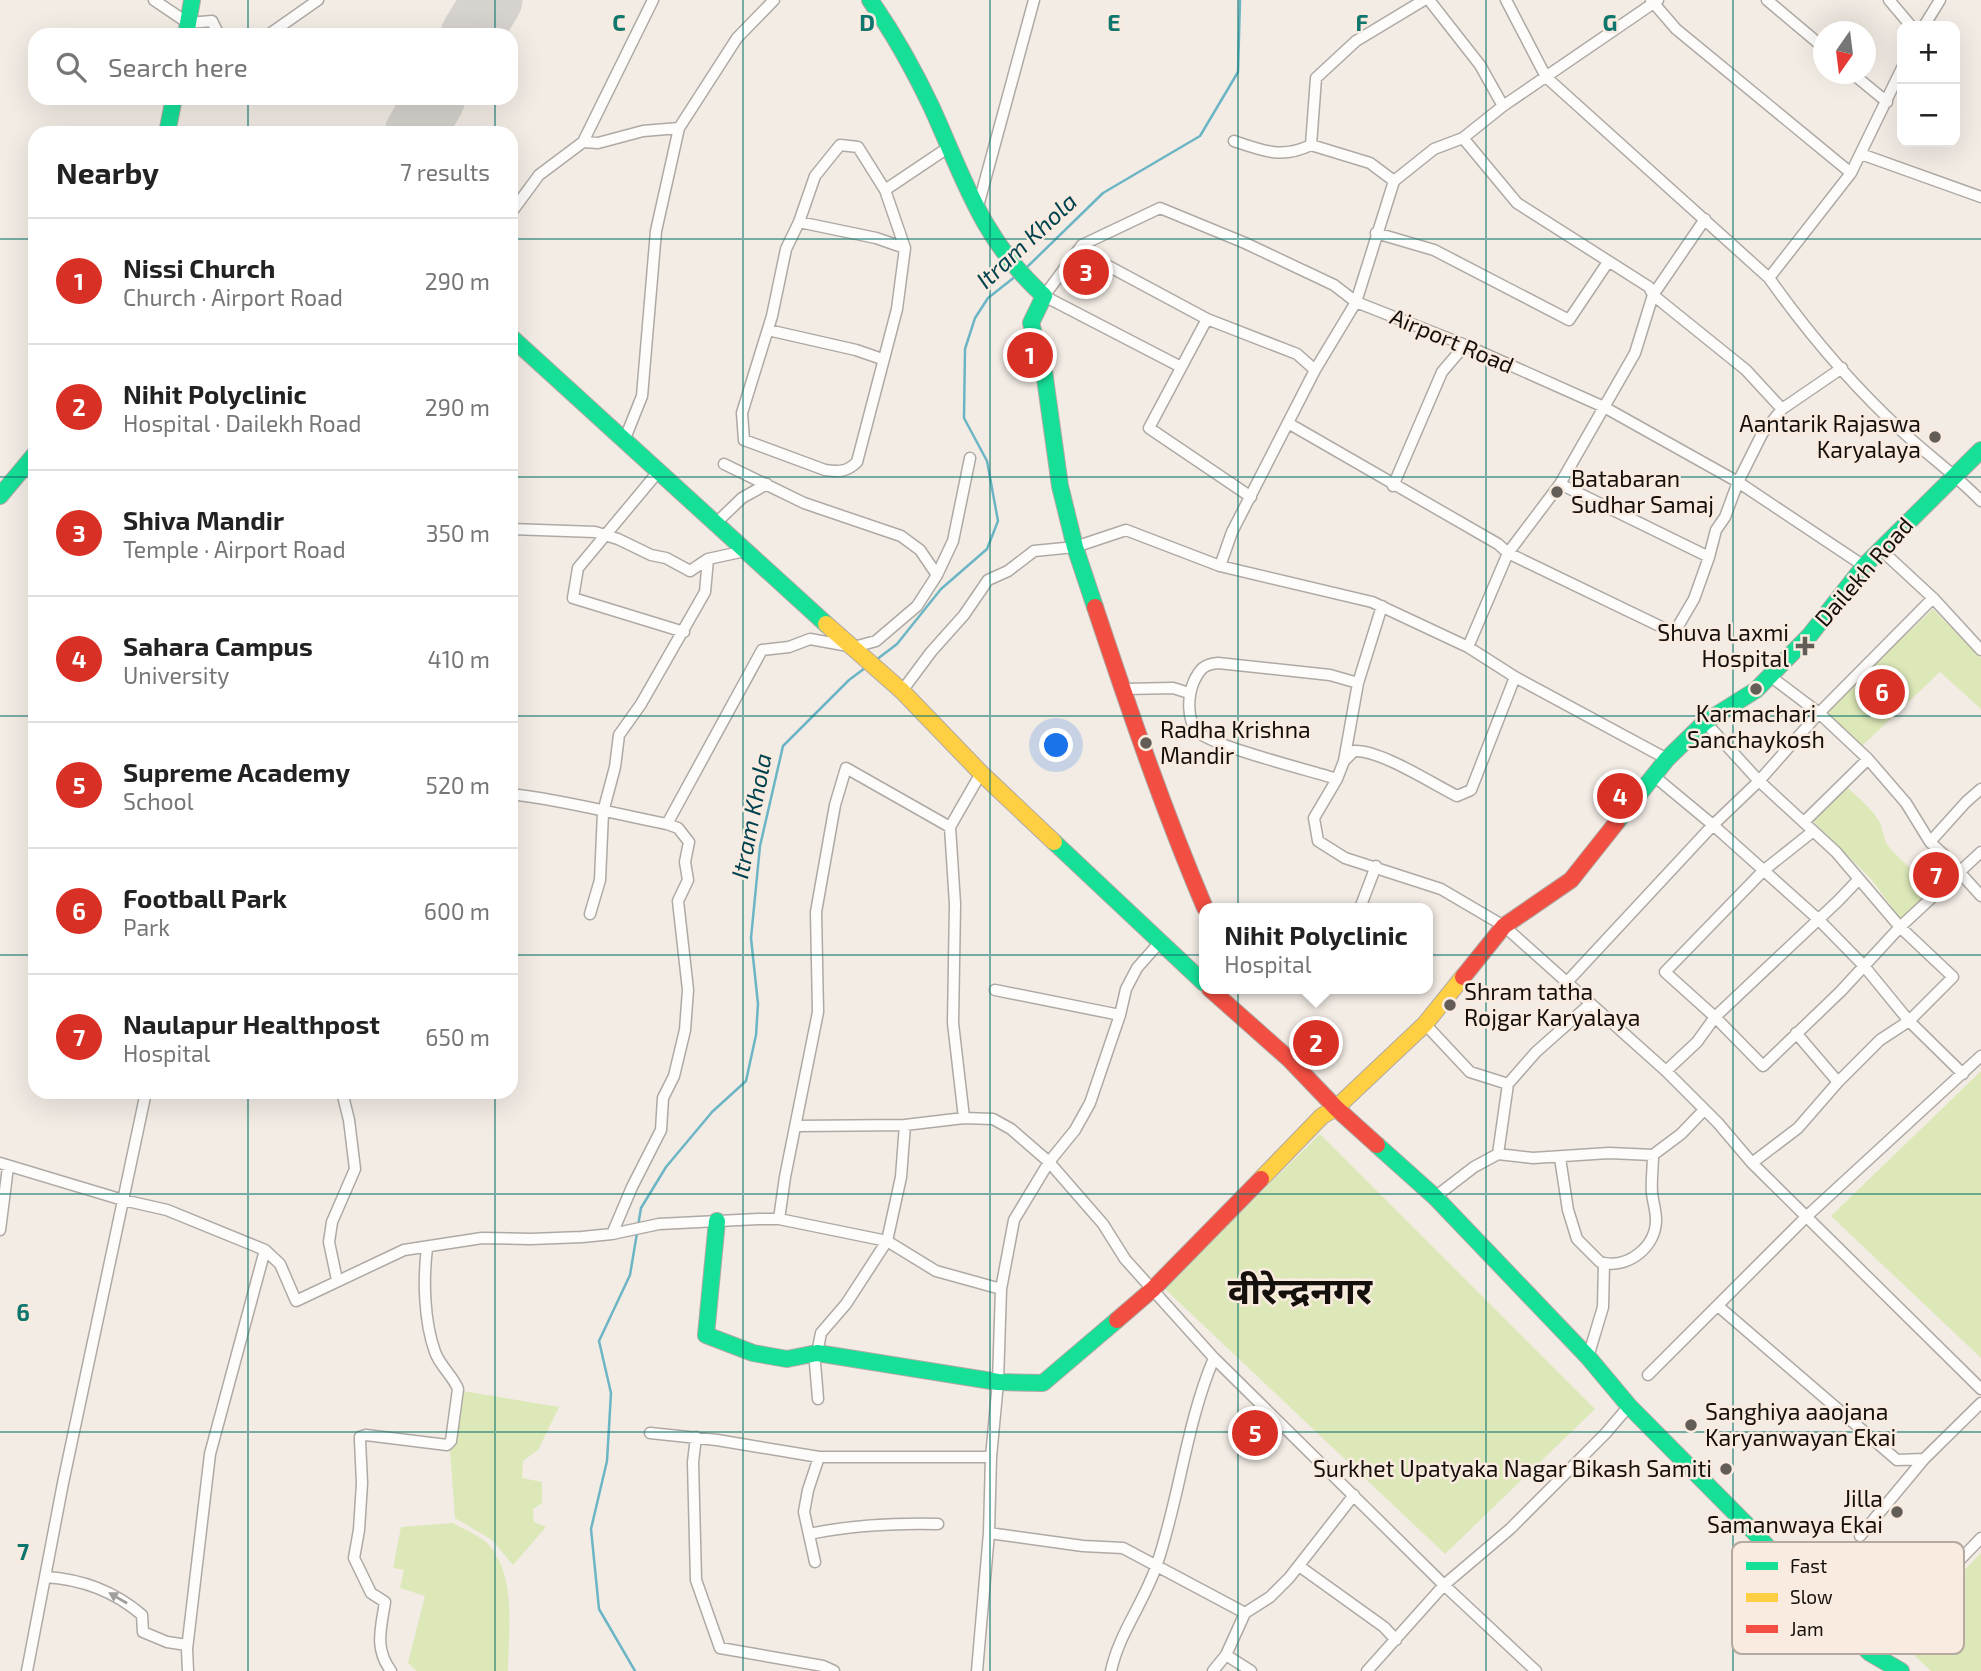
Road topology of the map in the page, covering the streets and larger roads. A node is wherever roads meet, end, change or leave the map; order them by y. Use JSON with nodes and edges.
{"nodes":[{"id":1,"x":154,"y":0,"type":"edge"},
{"id":2,"x":192,"y":0,"type":"edge"},
{"id":3,"x":318,"y":0,"type":"edge"},
{"id":4,"x":653,"y":0,"type":"edge"},
{"id":5,"x":774,"y":0,"type":"edge"},
{"id":6,"x":870,"y":0,"type":"edge"},
{"id":7,"x":1034,"y":0,"type":"edge"},
{"id":8,"x":1424,"y":0,"type":"edge"},
{"id":9,"x":1430,"y":0,"type":"edge"},
{"id":10,"x":1506,"y":0,"type":"edge"},
{"id":11,"x":1768,"y":0,"type":"edge"},
{"id":12,"x":1889,"y":0,"type":"edge"},
{"id":13,"x":1940,"y":0,"type":"edge"},
{"id":14,"x":1654,"y":1,"type":"edge"},
{"id":15,"x":1907,"y":21,"type":"edge"},
{"id":16,"x":1927,"y":21,"type":"edge"},
{"id":17,"x":186,"y":28,"type":"edge"},
{"id":18,"x":187,"y":28,"type":"edge"},
{"id":19,"x":190,"y":28,"type":"edge"},
{"id":20,"x":216,"y":28,"type":"edge"},
{"id":21,"x":278,"y":28,"type":"edge"},
{"id":22,"x":1813,"y":39,"type":"edge"},
{"id":23,"x":1546,"y":77,"type":"junction"},
{"id":24,"x":1897,"y":79,"type":"edge"},
{"id":25,"x":1865,"y":84,"type":"edge"},
{"id":26,"x":1887,"y":102,"type":"junction"},
{"id":27,"x":173,"y":105,"type":"edge"},
{"id":28,"x":1503,"y":106,"type":"junction"},
{"id":29,"x":168,"y":126,"type":"edge"},
{"id":30,"x":679,"y":128,"type":"junction"},
{"id":31,"x":1463,"y":138,"type":"junction"},
{"id":32,"x":1234,"y":141,"type":"dead end"},
{"id":33,"x":583,"y":142,"type":"junction"},
{"id":34,"x":1311,"y":145,"type":"junction"},
{"id":35,"x":949,"y":147,"type":"junction"},
{"id":36,"x":1861,"y":154,"type":"junction"},
{"id":37,"x":1851,"y":173,"type":"junction"},
{"id":38,"x":1394,"y":181,"type":"junction"},
{"id":39,"x":885,"y":190,"type":"junction"},
{"id":40,"x":1981,"y":197,"type":"edge"},
{"id":41,"x":518,"y":204,"type":"edge"},
{"id":42,"x":976,"y":212,"type":"junction"},
{"id":43,"x":1704,"y":219,"type":"junction"},
{"id":44,"x":799,"y":222,"type":"junction"},
{"id":45,"x":1376,"y":233,"type":"junction"},
{"id":46,"x":1082,"y":245,"type":"junction"},
{"id":47,"x":905,"y":248,"type":"junction"},
{"id":48,"x":1608,"y":262,"type":"junction"},
{"id":49,"x":1769,"y":278,"type":"junction"},
{"id":50,"x":1653,"y":295,"type":"junction"},
{"id":51,"x":1044,"y":296,"type":"junction"},
{"id":52,"x":1356,"y":302,"type":"junction"},
{"id":53,"x":1207,"y":319,"type":"junction"},
{"id":54,"x":768,"y":330,"type":"junction"},
{"id":55,"x":518,"y":343,"type":"edge"},
{"id":56,"x":1465,"y":345,"type":"junction"},
{"id":57,"x":882,"y":359,"type":"junction"},
{"id":58,"x":1181,"y":367,"type":"junction"},
{"id":59,"x":1842,"y":368,"type":"junction"},
{"id":60,"x":1315,"y":370,"type":"junction"},
{"id":61,"x":1604,"y":407,"type":"junction"},
{"id":62,"x":1782,"y":409,"type":"junction"},
{"id":63,"x":1288,"y":424,"type":"junction"},
{"id":64,"x":624,"y":440,"type":"junction"},
{"id":65,"x":1981,"y":450,"type":"edge"},
{"id":66,"x":970,"y":458,"type":"dead end"},
{"id":67,"x":28,"y":462,"type":"edge"},
{"id":68,"x":723,"y":464,"type":"dead end"},
{"id":69,"x":658,"y":472,"type":"junction"},
{"id":70,"x":1955,"y":474,"type":"junction"},
{"id":71,"x":1738,"y":482,"type":"junction"},
{"id":72,"x":767,"y":484,"type":"junction"},
{"id":73,"x":1560,"y":484,"type":"junction"},
{"id":74,"x":1393,"y":486,"type":"junction"},
{"id":75,"x":0,"y":496,"type":"edge"},
{"id":76,"x":1251,"y":497,"type":"junction"},
{"id":77,"x":1981,"y":501,"type":"edge"},
{"id":78,"x":715,"y":524,"type":"junction"},
{"id":79,"x":518,"y":529,"type":"edge"},
{"id":80,"x":606,"y":535,"type":"junction"},
{"id":81,"x":1075,"y":547,"type":"junction"},
{"id":82,"x":1880,"y":549,"type":"junction"},
{"id":83,"x":745,"y":551,"type":"junction"},
{"id":84,"x":1508,"y":554,"type":"junction"},
{"id":85,"x":1710,"y":557,"type":"junction"},
{"id":86,"x":708,"y":559,"type":"junction"},
{"id":87,"x":1220,"y":566,"type":"junction"},
{"id":88,"x":1864,"y":566,"type":"junction"},
{"id":89,"x":937,"y":575,"type":"junction"},
{"id":90,"x":1933,"y":598,"type":"junction"},
{"id":91,"x":1382,"y":606,"type":"junction"},
{"id":92,"x":684,"y":632,"type":"junction"},
{"id":93,"x":1468,"y":647,"type":"junction"},
{"id":94,"x":857,"y":649,"type":"junction"},
{"id":95,"x":1981,"y":650,"type":"edge"},
{"id":96,"x":1770,"y":676,"type":"junction"},
{"id":97,"x":1515,"y":677,"type":"junction"},
{"id":98,"x":1358,"y":683,"type":"junction"},
{"id":99,"x":1124,"y":689,"type":"junction"},
{"id":100,"x":902,"y":691,"type":"junction"},
{"id":101,"x":1189,"y":693,"type":"junction"},
{"id":102,"x":1819,"y":713,"type":"junction"},
{"id":103,"x":1705,"y":722,"type":"junction"},
{"id":104,"x":1667,"y":759,"type":"junction"},
{"id":105,"x":1868,"y":759,"type":"junction"},
{"id":106,"x":1344,"y":761,"type":"junction"},
{"id":107,"x":981,"y":773,"type":"junction"},
{"id":108,"x":1654,"y":776,"type":"junction"},
{"id":109,"x":1337,"y":779,"type":"junction"},
{"id":110,"x":1759,"y":781,"type":"junction"},
{"id":111,"x":1981,"y":789,"type":"edge"},
{"id":112,"x":518,"y":795,"type":"edge"},
{"id":113,"x":603,"y":812,"type":"junction"},
{"id":114,"x":1805,"y":821,"type":"junction"},
{"id":115,"x":667,"y":824,"type":"junction"},
{"id":116,"x":1713,"y":825,"type":"junction"},
{"id":117,"x":950,"y":827,"type":"junction"},
{"id":118,"x":1812,"y":832,"type":"junction"},
{"id":119,"x":1930,"y":842,"type":"junction"},
{"id":120,"x":1981,"y":852,"type":"edge"},
{"id":121,"x":1376,"y":866,"type":"junction"},
{"id":122,"x":1763,"y":871,"type":"junction"},
{"id":123,"x":1959,"y":873,"type":"junction"},
{"id":124,"x":1859,"y":879,"type":"junction"},
{"id":125,"x":1981,"y":896,"type":"edge"},
{"id":126,"x":1203,"y":903,"type":"edge"},
{"id":127,"x":1362,"y":903,"type":"edge"},
{"id":128,"x":590,"y":914,"type":"dead end"},
{"id":129,"x":1818,"y":919,"type":"junction"},
{"id":130,"x":1504,"y":926,"type":"junction"},
{"id":131,"x":1900,"y":926,"type":"junction"},
{"id":132,"x":1160,"y":942,"type":"junction"},
{"id":133,"x":1864,"y":966,"type":"junction"},
{"id":134,"x":1199,"y":978,"type":"edge"},
{"id":135,"x":1567,"y":982,"type":"junction"},
{"id":136,"x":995,"y":990,"type":"dead end"},
{"id":137,"x":1215,"y":994,"type":"edge"},
{"id":138,"x":1226,"y":994,"type":"edge"},
{"id":139,"x":1590,"y":1004,"type":"junction"},
{"id":140,"x":1228,"y":1006,"type":"junction"},
{"id":141,"x":1120,"y":1015,"type":"junction"},
{"id":142,"x":1715,"y":1017,"type":"junction"},
{"id":143,"x":1909,"y":1021,"type":"junction"},
{"id":144,"x":1425,"y":1024,"type":"junction"},
{"id":145,"x":1796,"y":1033,"type":"junction"},
{"id":146,"x":1981,"y":1056,"type":"edge"},
{"id":147,"x":1666,"y":1071,"type":"junction"},
{"id":148,"x":1963,"y":1074,"type":"junction"},
{"id":149,"x":1838,"y":1082,"type":"junction"},
{"id":150,"x":1508,"y":1084,"type":"junction"},
{"id":151,"x":145,"y":1099,"type":"edge"},
{"id":152,"x":344,"y":1099,"type":"edge"},
{"id":153,"x":1336,"y":1108,"type":"junction"},
{"id":154,"x":1704,"y":1110,"type":"junction"},
{"id":155,"x":964,"y":1118,"type":"junction"},
{"id":156,"x":905,"y":1125,"type":"junction"},
{"id":157,"x":797,"y":1126,"type":"junction"},
{"id":158,"x":1498,"y":1154,"type":"junction"},
{"id":159,"x":1653,"y":1155,"type":"junction"},
{"id":160,"x":1560,"y":1158,"type":"junction"},
{"id":161,"x":1049,"y":1163,"type":"junction"},
{"id":162,"x":1752,"y":1163,"type":"junction"},
{"id":163,"x":4,"y":1165,"type":"edge"},
{"id":164,"x":1435,"y":1196,"type":"junction"},
{"id":165,"x":123,"y":1200,"type":"junction"},
{"id":166,"x":1807,"y":1216,"type":"junction"},
{"id":167,"x":779,"y":1219,"type":"junction"},
{"id":168,"x":717,"y":1221,"type":"junction"},
{"id":169,"x":0,"y":1230,"type":"edge"},
{"id":170,"x":612,"y":1234,"type":"junction"},
{"id":171,"x":887,"y":1241,"type":"junction"},
{"id":172,"x":427,"y":1248,"type":"junction"},
{"id":173,"x":265,"y":1250,"type":"junction"},
{"id":174,"x":1604,"y":1263,"type":"junction"},
{"id":175,"x":337,"y":1280,"type":"junction"},
{"id":176,"x":1002,"y":1289,"type":"junction"},
{"id":177,"x":1153,"y":1289,"type":"junction"},
{"id":178,"x":1718,"y":1306,"type":"junction"},
{"id":179,"x":817,"y":1353,"type":"junction"},
{"id":180,"x":1588,"y":1357,"type":"junction"},
{"id":181,"x":1214,"y":1358,"type":"junction"},
{"id":182,"x":1648,"y":1375,"type":"dead end"},
{"id":183,"x":998,"y":1382,"type":"junction"},
{"id":184,"x":1981,"y":1389,"type":"edge"},
{"id":185,"x":818,"y":1399,"type":"dead end"},
{"id":186,"x":1981,"y":1403,"type":"edge"},
{"id":187,"x":1629,"y":1406,"type":"junction"},
{"id":188,"x":650,"y":1433,"type":"dead end"},
{"id":189,"x":696,"y":1437,"type":"junction"},
{"id":190,"x":819,"y":1457,"type":"junction"},
{"id":191,"x":991,"y":1457,"type":"junction"},
{"id":192,"x":1924,"y":1459,"type":"junction"},
{"id":193,"x":1354,"y":1494,"type":"junction"},
{"id":194,"x":937,"y":1524,"type":"dead end"},
{"id":195,"x":989,"y":1533,"type":"junction"},
{"id":196,"x":809,"y":1534,"type":"junction"},
{"id":197,"x":1860,"y":1536,"type":"dead end"},
{"id":198,"x":1981,"y":1538,"type":"edge"},
{"id":199,"x":1762,"y":1542,"type":"edge"},
{"id":200,"x":1964,"y":1556,"type":"edge"},
{"id":201,"x":815,"y":1562,"type":"dead end"},
{"id":202,"x":1157,"y":1564,"type":"junction"},
{"id":203,"x":1299,"y":1566,"type":"junction"},
{"id":204,"x":45,"y":1577,"type":"junction"},
{"id":205,"x":1444,"y":1585,"type":"junction"},
{"id":206,"x":1245,"y":1613,"type":"junction"},
{"id":207,"x":1396,"y":1640,"type":"junction"},
{"id":208,"x":187,"y":1645,"type":"junction"},
{"id":209,"x":1872,"y":1654,"type":"edge"},
{"id":210,"x":1226,"y":1655,"type":"junction"},
{"id":211,"x":1370,"y":1670,"type":"edge"},
{"id":212,"x":27,"y":1671,"type":"edge"},
{"id":213,"x":187,"y":1671,"type":"edge"},
{"id":214,"x":391,"y":1671,"type":"edge"},
{"id":215,"x":834,"y":1671,"type":"edge"},
{"id":216,"x":977,"y":1671,"type":"edge"},
{"id":217,"x":1111,"y":1671,"type":"edge"},
{"id":218,"x":1213,"y":1671,"type":"edge"},
{"id":219,"x":1251,"y":1671,"type":"edge"},
{"id":220,"x":1536,"y":1671,"type":"edge"},
{"id":221,"x":1901,"y":1671,"type":"edge"}],
"edges":[{"from":1,"to":17,"type":"street"},
{"from":2,"to":18,"type":"street"},
{"from":3,"to":21,"type":"street"},
{"from":4,"to":33,"type":"street"},
{"from":5,"to":30,"type":"street"},
{"from":6,"to":35,"type":"street"},
{"from":7,"to":42,"type":"street"},
{"from":8,"to":34,"type":"street"},
{"from":9,"to":28,"type":"street"},
{"from":10,"to":23,"type":"street"},
{"from":11,"to":22,"type":"street"},
{"from":12,"to":15,"type":"street"},
{"from":13,"to":16,"type":"street"},
{"from":14,"to":23,"type":"street"},
{"from":14,"to":37,"type":"street"},
{"from":19,"to":20,"type":"street"},
{"from":23,"to":28,"type":"street"},
{"from":23,"to":43,"type":"street"},
{"from":24,"to":26,"type":"street"},
{"from":25,"to":26,"type":"street"},
{"from":26,"to":36,"type":"street"},
{"from":27,"to":29,"type":"street"},
{"from":28,"to":31,"type":"street"},
{"from":30,"to":33,"type":"street"},
{"from":30,"to":64,"type":"street"},
{"from":31,"to":38,"type":"street"},
{"from":31,"to":48,"type":"street"},
{"from":32,"to":34,"type":"street"},
{"from":33,"to":41,"type":"street"},
{"from":34,"to":38,"type":"street"},
{"from":35,"to":39,"type":"street"},
{"from":35,"to":42,"type":"street"},
{"from":36,"to":37,"type":"street"},
{"from":36,"to":40,"type":"street"},
{"from":37,"to":49,"type":"street"},
{"from":38,"to":45,"type":"street"},
{"from":39,"to":44,"type":"street"},
{"from":39,"to":47,"type":"street"},
{"from":42,"to":51,"type":"street"},
{"from":43,"to":49,"type":"street"},
{"from":43,"to":50,"type":"street"},
{"from":44,"to":47,"type":"street"},
{"from":44,"to":54,"type":"street"},
{"from":45,"to":48,"type":"street"},
{"from":45,"to":52,"type":"street"},
{"from":46,"to":51,"type":"street","name":"Airport Road"},
{"from":46,"to":52,"type":"street","name":"Airport Road"},
{"from":46,"to":53,"type":"street"},
{"from":47,"to":57,"type":"street"},
{"from":48,"to":50,"type":"street"},
{"from":49,"to":59,"type":"street"},
{"from":50,"to":61,"type":"street"},
{"from":50,"to":62,"type":"street"},
{"from":51,"to":58,"type":"street"},
{"from":51,"to":81,"type":"street"},
{"from":52,"to":56,"type":"street","name":"Airport Road"},
{"from":52,"to":60,"type":"street"},
{"from":53,"to":58,"type":"street"},
{"from":53,"to":60,"type":"street"},
{"from":54,"to":57,"type":"street"},
{"from":54,"to":57,"type":"street"},
{"from":55,"to":64,"type":"street"},
{"from":56,"to":61,"type":"street","name":"Airport Road"},
{"from":56,"to":74,"type":"street"},
{"from":58,"to":76,"type":"street"},
{"from":59,"to":62,"type":"street"},
{"from":59,"to":70,"type":"street"},
{"from":60,"to":63,"type":"street"},
{"from":61,"to":71,"type":"street","name":"Airport Road"},
{"from":61,"to":73,"type":"street"},
{"from":62,"to":71,"type":"street"},
{"from":63,"to":74,"type":"street"},
{"from":63,"to":76,"type":"street"},
{"from":64,"to":69,"type":"street"},
{"from":65,"to":70,"type":"street","name":"Dailekh Road"},
{"from":66,"to":89,"type":"street"},
{"from":67,"to":75,"type":"street"},
{"from":68,"to":72,"type":"street"},
{"from":69,"to":78,"type":"street"},
{"from":69,"to":80,"type":"street"},
{"from":70,"to":77,"type":"street"},
{"from":70,"to":82,"type":"street","name":"Dailekh Road"},
{"from":71,"to":85,"type":"street"},
{"from":71,"to":88,"type":"street","name":"Airport Road"},
{"from":72,"to":78,"type":"street"},
{"from":72,"to":89,"type":"street"},
{"from":73,"to":84,"type":"street"},
{"from":73,"to":85,"type":"street"},
{"from":74,"to":84,"type":"street"},
{"from":76,"to":87,"type":"street"},
{"from":78,"to":83,"type":"street"},
{"from":79,"to":80,"type":"street"},
{"from":80,"to":86,"type":"street"},
{"from":80,"to":92,"type":"street"},
{"from":81,"to":87,"type":"street"},
{"from":81,"to":99,"type":"street"},
{"from":81,"to":100,"type":"street"},
{"from":82,"to":88,"type":"street","name":"Dailekh Road"},
{"from":82,"to":90,"type":"street"},
{"from":83,"to":86,"type":"street"},
{"from":83,"to":94,"type":"street"},
{"from":84,"to":85,"type":"street"},
{"from":84,"to":93,"type":"street"},
{"from":86,"to":92,"type":"street"},
{"from":87,"to":91,"type":"street"},
{"from":88,"to":96,"type":"street","name":"Dailekh Road"},
{"from":89,"to":94,"type":"street"},
{"from":90,"to":95,"type":"street"},
{"from":90,"to":102,"type":"street"},
{"from":91,"to":93,"type":"street"},
{"from":91,"to":98,"type":"street"},
{"from":92,"to":113,"type":"street"},
{"from":93,"to":97,"type":"street"},
{"from":94,"to":100,"type":"street"},
{"from":94,"to":115,"type":"street"},
{"from":96,"to":102,"type":"street"},
{"from":96,"to":103,"type":"street","name":"Dailekh Road"},
{"from":97,"to":104,"type":"street"},
{"from":97,"to":106,"type":"street"},
{"from":98,"to":101,"type":"street"},
{"from":98,"to":106,"type":"street"},
{"from":99,"to":101,"type":"street"},
{"from":99,"to":126,"type":"street"},
{"from":100,"to":107,"type":"street"},
{"from":101,"to":109,"type":"street"},
{"from":102,"to":105,"type":"street"},
{"from":102,"to":110,"type":"street"},
{"from":103,"to":104,"type":"street","name":"Dailekh Road"},
{"from":103,"to":110,"type":"street"},
{"from":104,"to":108,"type":"street","name":"Dailekh Road"},
{"from":105,"to":114,"type":"street"},
{"from":105,"to":119,"type":"street"},
{"from":106,"to":109,"type":"street"},
{"from":107,"to":117,"type":"street"},
{"from":107,"to":132,"type":"street"},
{"from":108,"to":116,"type":"street"},
{"from":108,"to":130,"type":"street","name":"Dailekh Road"},
{"from":109,"to":121,"type":"street"},
{"from":110,"to":114,"type":"street"},
{"from":110,"to":116,"type":"street"},
{"from":111,"to":119,"type":"street"},
{"from":112,"to":113,"type":"street"},
{"from":113,"to":115,"type":"street"},
{"from":113,"to":128,"type":"street"},
{"from":114,"to":118,"type":"street"},
{"from":115,"to":170,"type":"street"},
{"from":116,"to":122,"type":"street"},
{"from":116,"to":135,"type":"street"},
{"from":117,"to":155,"type":"street"},
{"from":117,"to":157,"type":"street"},
{"from":118,"to":122,"type":"street"},
{"from":118,"to":124,"type":"street"},
{"from":119,"to":123,"type":"street"},
{"from":120,"to":123,"type":"street"},
{"from":121,"to":127,"type":"street"},
{"from":121,"to":130,"type":"street"},
{"from":122,"to":129,"type":"street"},
{"from":122,"to":142,"type":"street"},
{"from":123,"to":125,"type":"street"},
{"from":123,"to":131,"type":"street"},
{"from":124,"to":129,"type":"street"},
{"from":124,"to":131,"type":"street"},
{"from":129,"to":133,"type":"street"},
{"from":129,"to":142,"type":"street"},
{"from":130,"to":135,"type":"street"},
{"from":130,"to":144,"type":"street","name":"Dailekh Road"},
{"from":131,"to":133,"type":"street"},
{"from":131,"to":143,"type":"street"},
{"from":132,"to":134,"type":"street"},
{"from":132,"to":141,"type":"street"},
{"from":133,"to":143,"type":"street"},
{"from":133,"to":145,"type":"street"},
{"from":135,"to":139,"type":"street"},
{"from":136,"to":141,"type":"street"},
{"from":137,"to":140,"type":"street"},
{"from":138,"to":140,"type":"street"},
{"from":139,"to":147,"type":"street"},
{"from":139,"to":150,"type":"street"},
{"from":140,"to":153,"type":"street"},
{"from":141,"to":161,"type":"street"},
{"from":142,"to":145,"type":"street"},
{"from":142,"to":147,"type":"street"},
{"from":143,"to":148,"type":"street"},
{"from":143,"to":149,"type":"street"},
{"from":144,"to":150,"type":"street"},
{"from":144,"to":153,"type":"street","name":"Dailekh Road"},
{"from":145,"to":149,"type":"street"},
{"from":146,"to":148,"type":"street"},
{"from":147,"to":154,"type":"street"},
{"from":148,"to":166,"type":"street"},
{"from":149,"to":162,"type":"street"},
{"from":150,"to":158,"type":"street"},
{"from":151,"to":165,"type":"street"},
{"from":152,"to":175,"type":"street"},
{"from":153,"to":164,"type":"street"},
{"from":153,"to":177,"type":"street","name":"Dailekh Road"},
{"from":154,"to":159,"type":"street"},
{"from":154,"to":162,"type":"street"},
{"from":155,"to":156,"type":"street"},
{"from":155,"to":161,"type":"street"},
{"from":156,"to":157,"type":"street"},
{"from":156,"to":171,"type":"street"},
{"from":157,"to":167,"type":"street"},
{"from":158,"to":160,"type":"street"},
{"from":158,"to":164,"type":"street"},
{"from":159,"to":160,"type":"street"},
{"from":159,"to":174,"type":"street"},
{"from":160,"to":174,"type":"street"},
{"from":161,"to":176,"type":"street"},
{"from":161,"to":177,"type":"street"},
{"from":162,"to":166,"type":"street"},
{"from":163,"to":165,"type":"street"},
{"from":163,"to":169,"type":"street"},
{"from":164,"to":180,"type":"street"},
{"from":165,"to":173,"type":"street"},
{"from":165,"to":204,"type":"street"},
{"from":166,"to":178,"type":"street"},
{"from":166,"to":184,"type":"street"},
{"from":167,"to":168,"type":"street"},
{"from":167,"to":171,"type":"street"},
{"from":168,"to":170,"type":"street"},
{"from":168,"to":179,"type":"street","name":"Dailekh Road"},
{"from":170,"to":172,"type":"street"},
{"from":171,"to":176,"type":"street"},
{"from":171,"to":179,"type":"street"},
{"from":172,"to":175,"type":"street"},
{"from":172,"to":214,"type":"street"},
{"from":173,"to":175,"type":"street"},
{"from":173,"to":208,"type":"street"},
{"from":174,"to":180,"type":"street"},
{"from":176,"to":183,"type":"street"},
{"from":177,"to":181,"type":"street"},
{"from":177,"to":183,"type":"street","name":"Dailekh Road"},
{"from":178,"to":182,"type":"street"},
{"from":178,"to":192,"type":"street"},
{"from":179,"to":183,"type":"street","name":"Dailekh Road"},
{"from":179,"to":185,"type":"street"},
{"from":180,"to":187,"type":"street"},
{"from":181,"to":193,"type":"street"},
{"from":181,"to":202,"type":"street"},
{"from":183,"to":191,"type":"street"},
{"from":186,"to":192,"type":"street"},
{"from":187,"to":199,"type":"street"},
{"from":187,"to":205,"type":"street"},
{"from":188,"to":189,"type":"street"},
{"from":189,"to":190,"type":"street"},
{"from":189,"to":215,"type":"street"},
{"from":190,"to":191,"type":"street"},
{"from":190,"to":196,"type":"street"},
{"from":191,"to":195,"type":"street"},
{"from":192,"to":197,"type":"street"},
{"from":193,"to":203,"type":"street"},
{"from":193,"to":205,"type":"street"},
{"from":194,"to":196,"type":"street"},
{"from":195,"to":202,"type":"street"},
{"from":195,"to":216,"type":"street"},
{"from":196,"to":201,"type":"street"},
{"from":198,"to":200,"type":"street"},
{"from":202,"to":206,"type":"street"},
{"from":202,"to":217,"type":"street"},
{"from":203,"to":206,"type":"street"},
{"from":203,"to":207,"type":"street"},
{"from":208,"to":204,"type":"street","one_way":true},
{"from":204,"to":212,"type":"street"},
{"from":205,"to":207,"type":"street"},
{"from":205,"to":220,"type":"street"},
{"from":206,"to":210,"type":"street"},
{"from":207,"to":211,"type":"street"},
{"from":208,"to":213,"type":"street"},
{"from":209,"to":221,"type":"street"},
{"from":210,"to":218,"type":"street"},
{"from":210,"to":219,"type":"street"}]}
